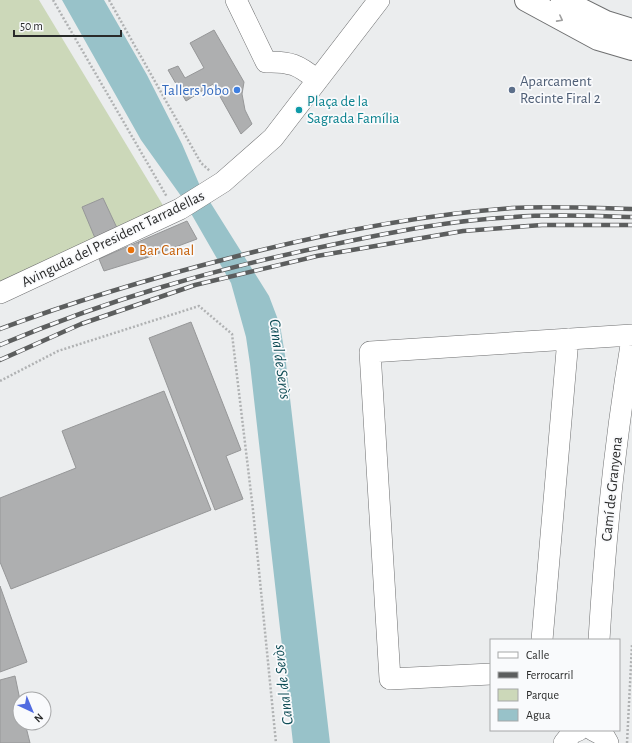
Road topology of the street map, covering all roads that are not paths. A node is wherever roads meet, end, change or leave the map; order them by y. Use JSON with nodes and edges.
{"nodes":[{"id":1,"x":236,"y":0,"type":"edge"},
{"id":2,"x":379,"y":0,"type":"edge"},
{"id":3,"x":526,"y":0,"type":"edge"},
{"id":4,"x":562,"y":0,"type":"edge"},
{"id":5,"x":632,"y":30,"type":"edge"},
{"id":6,"x":632,"y":49,"type":"edge"},
{"id":7,"x":317,"y":80,"type":"junction"},
{"id":8,"x":0,"y":293,"type":"edge"},
{"id":9,"x":632,"y":335,"type":"edge"},
{"id":10,"x":568,"y":339,"type":"junction"},
{"id":11,"x":632,"y":339,"type":"edge"},
{"id":12,"x":542,"y":639,"type":"edge"},
{"id":13,"x":599,"y":639,"type":"edge"},
{"id":14,"x":490,"y":674,"type":"edge"},
{"id":15,"x":577,"y":731,"type":"edge"},
{"id":16,"x":564,"y":743,"type":"edge"}],
"edges":[{"from":1,"to":7,"type":"street"},
{"from":2,"to":7,"type":"street","name":"Avinguda del President Tarradellas"},
{"from":3,"to":6,"type":"main road","one_way":true},
{"from":4,"to":5,"type":"main road"},
{"from":7,"to":8,"type":"street","name":"Avinguda del President Tarradellas"},
{"from":9,"to":10,"type":"street"},
{"from":10,"to":12,"type":"street"},
{"from":10,"to":14,"type":"street"},
{"from":11,"to":13,"type":"street","name":"Camí de Granyena"},
{"from":15,"to":16,"type":"street"}]}
